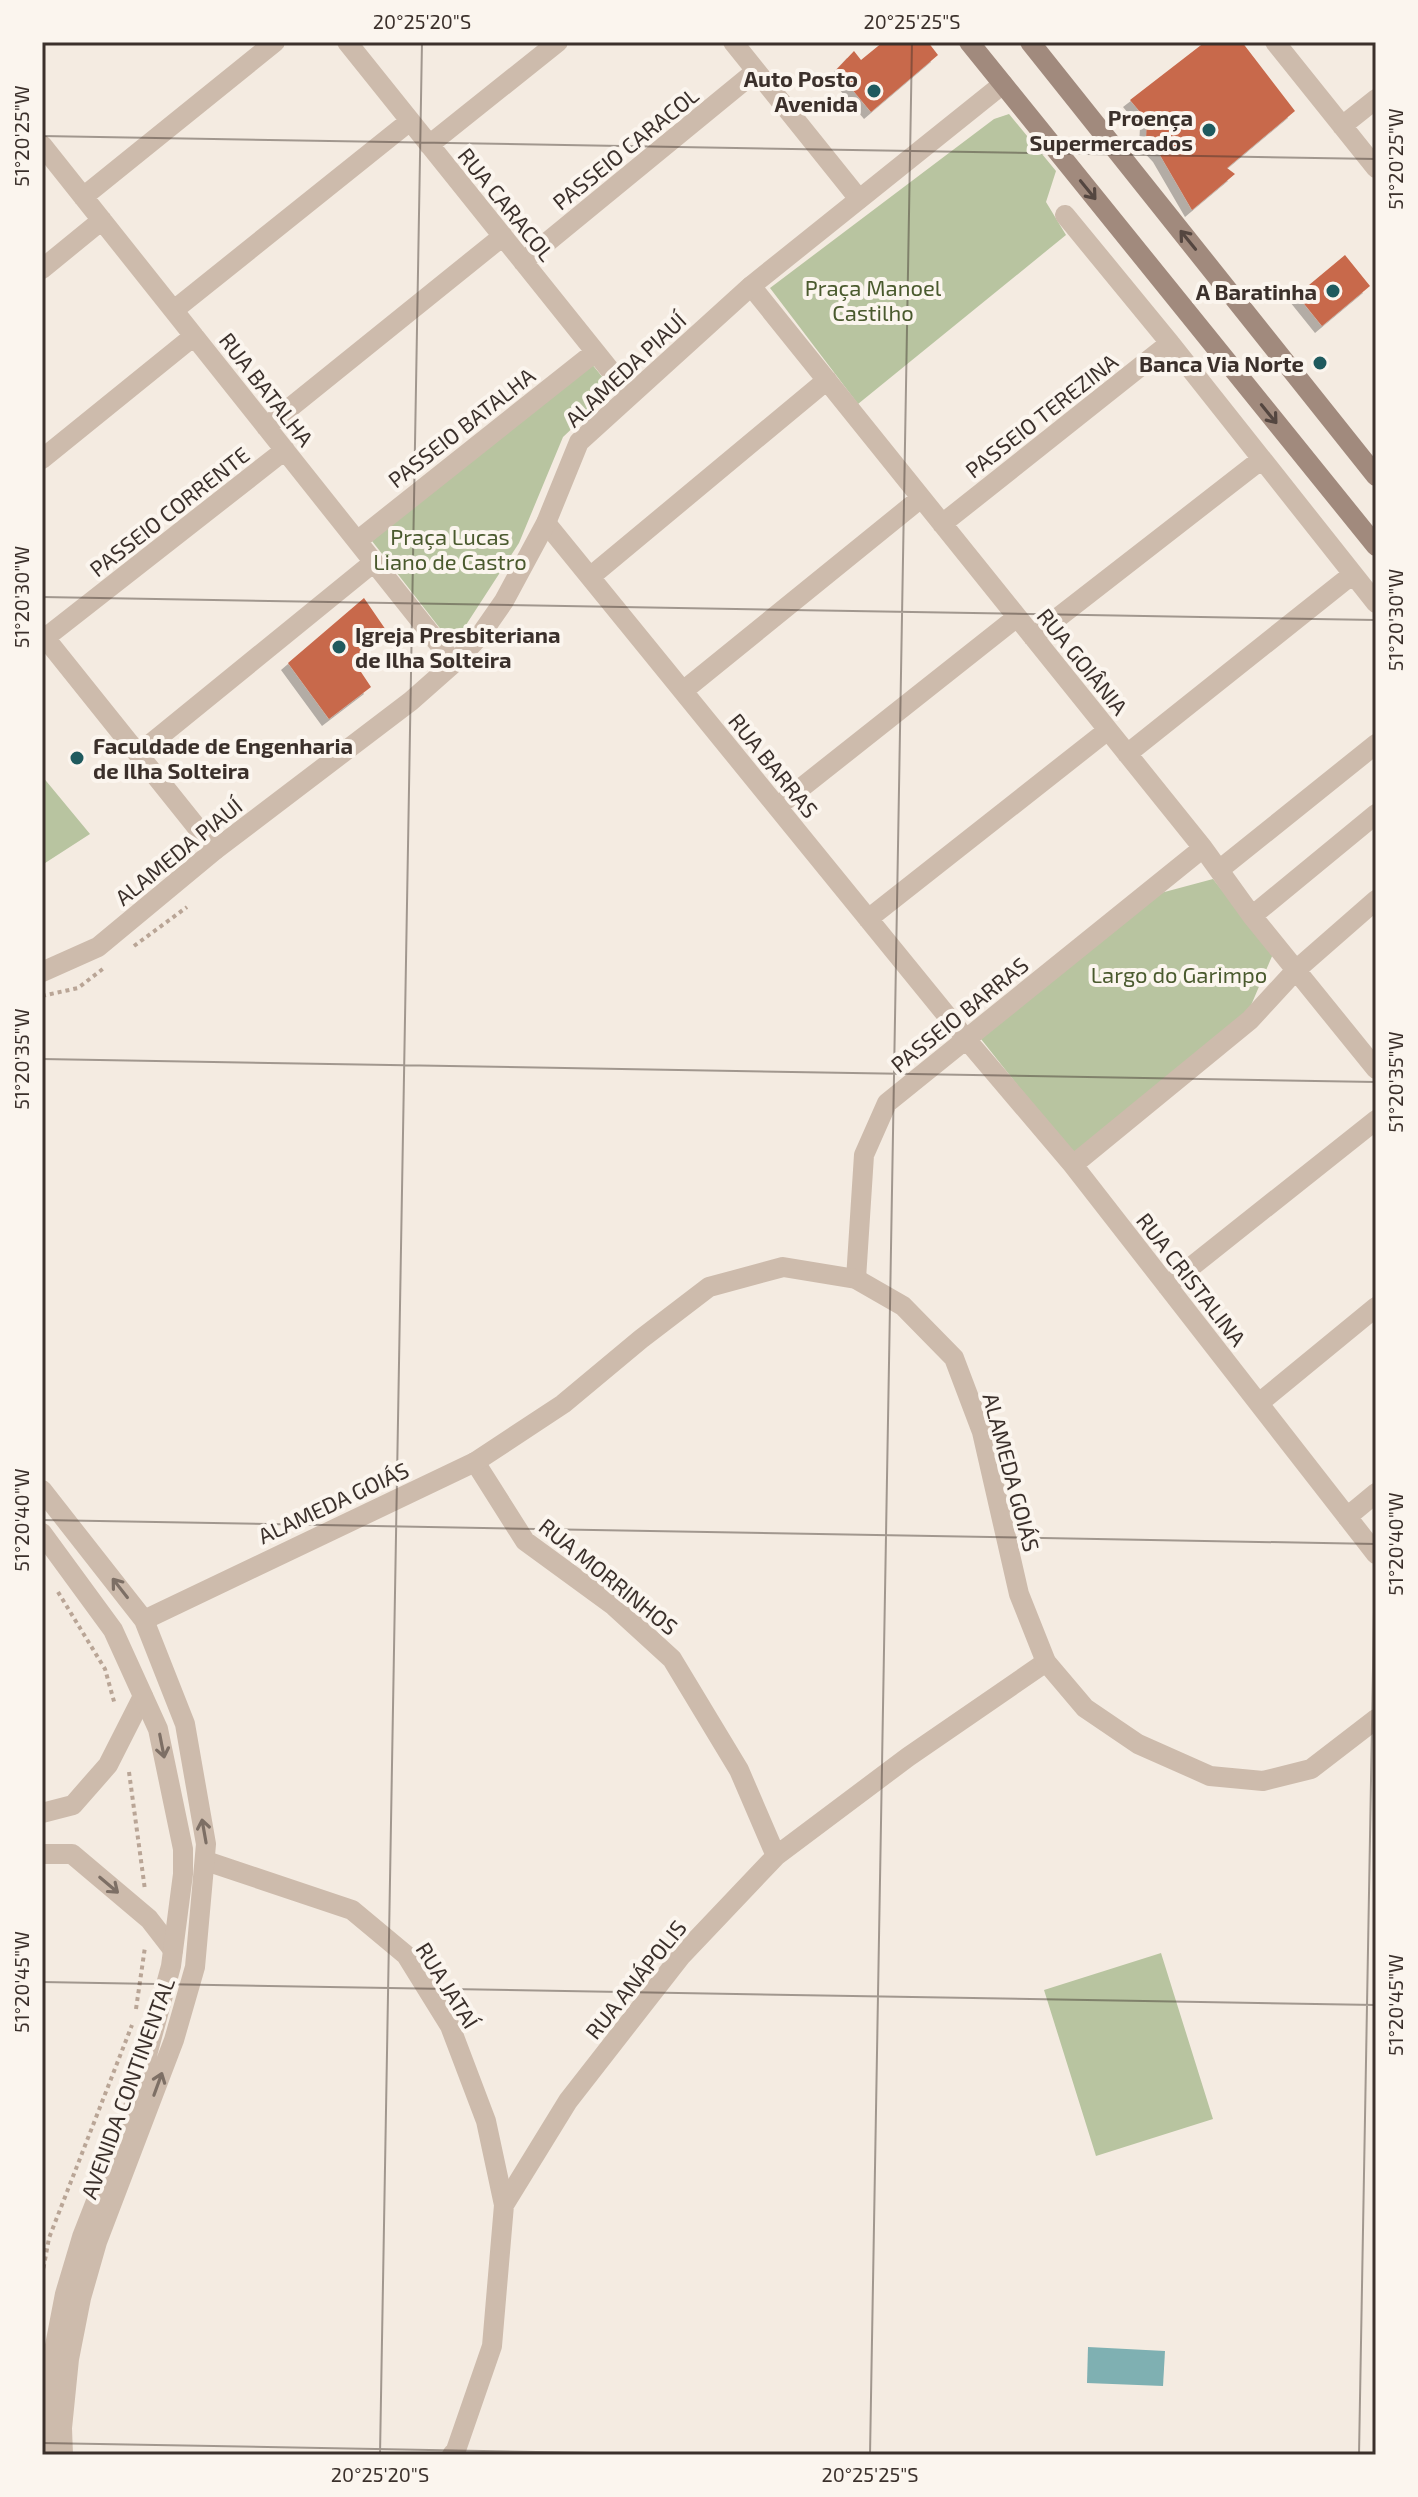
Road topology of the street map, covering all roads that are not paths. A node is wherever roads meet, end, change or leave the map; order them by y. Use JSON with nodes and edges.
{"nodes":[{"id":1,"x":275,"y":42,"type":"edge"},
{"id":2,"x":347,"y":42,"type":"edge"},
{"id":3,"x":558,"y":42,"type":"edge"},
{"id":4,"x":733,"y":42,"type":"edge"},
{"id":5,"x":969,"y":42,"type":"edge"},
{"id":6,"x":1030,"y":42,"type":"edge"},
{"id":7,"x":1275,"y":42,"type":"edge"},
{"id":8,"x":756,"y":71,"type":"junction"},
{"id":9,"x":1003,"y":84,"type":"junction"},
{"id":10,"x":1376,"y":99,"type":"edge"},
{"id":11,"x":410,"y":121,"type":"junction"},
{"id":12,"x":1342,"y":126,"type":"junction"},
{"id":13,"x":42,"y":145,"type":"edge"},
{"id":14,"x":429,"y":145,"type":"junction"},
{"id":15,"x":1376,"y":168,"type":"edge"},
{"id":16,"x":83,"y":197,"type":"junction"},
{"id":17,"x":859,"y":199,"type":"junction"},
{"id":18,"x":1065,"y":215,"type":"dead end"},
{"id":19,"x":102,"y":220,"type":"junction"},
{"id":20,"x":503,"y":236,"type":"junction"},
{"id":21,"x":523,"y":262,"type":"junction"},
{"id":22,"x":42,"y":269,"type":"edge"},
{"id":23,"x":751,"y":286,"type":"junction"},
{"id":24,"x":174,"y":310,"type":"junction"},
{"id":25,"x":194,"y":336,"type":"junction"},
{"id":26,"x":1170,"y":343,"type":"junction"},
{"id":27,"x":595,"y":352,"type":"junction"},
{"id":28,"x":827,"y":380,"type":"junction"},
{"id":29,"x":630,"y":395,"type":"junction"},
{"id":30,"x":266,"y":427,"type":"junction"},
{"id":31,"x":285,"y":450,"type":"junction"},
{"id":32,"x":42,"y":459,"type":"edge"},
{"id":33,"x":1262,"y":459,"type":"junction"},
{"id":34,"x":1376,"y":476,"type":"edge"},
{"id":35,"x":921,"y":498,"type":"junction"},
{"id":36,"x":546,"y":523,"type":"junction"},
{"id":37,"x":942,"y":524,"type":"junction"},
{"id":38,"x":357,"y":541,"type":"junction"},
{"id":39,"x":1376,"y":546,"type":"edge"},
{"id":40,"x":374,"y":562,"type":"junction"},
{"id":41,"x":1353,"y":574,"type":"junction"},
{"id":42,"x":590,"y":577,"type":"junction"},
{"id":43,"x":1376,"y":603,"type":"edge"},
{"id":44,"x":1017,"y":617,"type":"junction"},
{"id":45,"x":44,"y":636,"type":"edge"},
{"id":46,"x":1033,"y":637,"type":"junction"},
{"id":47,"x":454,"y":663,"type":"junction"},
{"id":48,"x":683,"y":691,"type":"junction"},
{"id":49,"x":1108,"y":730,"type":"junction"},
{"id":50,"x":1376,"y":744,"type":"edge"},
{"id":51,"x":138,"y":754,"type":"junction"},
{"id":52,"x":1127,"y":754,"type":"junction"},
{"id":53,"x":777,"y":807,"type":"junction"},
{"id":54,"x":1376,"y":814,"type":"edge"},
{"id":55,"x":1203,"y":848,"type":"junction"},
{"id":56,"x":215,"y":850,"type":"junction"},
{"id":57,"x":1219,"y":870,"type":"junction"},
{"id":58,"x":1376,"y":900,"type":"edge"},
{"id":59,"x":1252,"y":916,"type":"junction"},
{"id":60,"x":868,"y":919,"type":"junction"},
{"id":61,"x":1296,"y":970,"type":"junction"},
{"id":62,"x":42,"y":972,"type":"edge"},
{"id":63,"x":966,"y":1039,"type":"junction"},
{"id":64,"x":1376,"y":1069,"type":"edge"},
{"id":65,"x":1376,"y":1120,"type":"edge"},
{"id":66,"x":1073,"y":1165,"type":"junction"},
{"id":67,"x":856,"y":1279,"type":"junction"},
{"id":68,"x":1167,"y":1286,"type":"junction"},
{"id":69,"x":1376,"y":1307,"type":"edge"},
{"id":70,"x":1259,"y":1403,"type":"junction"},
{"id":71,"x":475,"y":1462,"type":"junction"},
{"id":72,"x":42,"y":1490,"type":"edge"},
{"id":73,"x":1376,"y":1493,"type":"edge"},
{"id":74,"x":1347,"y":1517,"type":"junction"},
{"id":75,"x":42,"y":1533,"type":"edge"},
{"id":76,"x":1376,"y":1554,"type":"edge"},
{"id":77,"x":144,"y":1620,"type":"junction"},
{"id":78,"x":1046,"y":1662,"type":"junction"},
{"id":79,"x":143,"y":1696,"type":"junction"},
{"id":80,"x":1376,"y":1719,"type":"edge"},
{"id":81,"x":42,"y":1813,"type":"edge"},
{"id":82,"x":42,"y":1854,"type":"edge"},
{"id":83,"x":776,"y":1856,"type":"junction"},
{"id":84,"x":206,"y":1861,"type":"junction"},
{"id":85,"x":173,"y":1950,"type":"junction"},
{"id":86,"x":504,"y":2205,"type":"junction"},
{"id":87,"x":47,"y":2455,"type":"edge"},
{"id":88,"x":63,"y":2455,"type":"edge"},
{"id":89,"x":452,"y":2455,"type":"edge"}],
"edges":[{"from":1,"to":16,"type":"street"},
{"from":2,"to":11,"type":"street","name":"RUA CARACOL"},
{"from":3,"to":14,"type":"street"},
{"from":4,"to":8,"type":"street"},
{"from":5,"to":9,"type":"main road"},
{"from":34,"to":6,"type":"main road","one_way":true},
{"from":7,"to":12,"type":"street"},
{"from":8,"to":17,"type":"street"},
{"from":8,"to":21,"type":"street","name":"PASSEIO CARACOL"},
{"from":9,"to":17,"type":"street","name":"ALAMEDA PIAUÍ"},
{"from":9,"to":39,"type":"main road","one_way":true},
{"from":10,"to":12,"type":"street"},
{"from":11,"to":14,"type":"street","name":"RUA CARACOL"},
{"from":11,"to":24,"type":"street"},
{"from":12,"to":15,"type":"street"},
{"from":13,"to":16,"type":"street","name":"RUA BATALHA"},
{"from":14,"to":20,"type":"street","name":"RUA CARACOL"},
{"from":16,"to":19,"type":"street","name":"RUA BATALHA"},
{"from":17,"to":23,"type":"street","name":"ALAMEDA PIAUÍ"},
{"from":18,"to":26,"type":"street"},
{"from":19,"to":22,"type":"street"},
{"from":19,"to":24,"type":"street","name":"RUA BATALHA"},
{"from":20,"to":21,"type":"street","name":"RUA CARACOL"},
{"from":20,"to":30,"type":"street"},
{"from":21,"to":27,"type":"street","name":"RUA CARACOL"},
{"from":23,"to":28,"type":"street","name":"RUA GOIÂNIA"},
{"from":23,"to":29,"type":"street","name":"ALAMEDA PIAUÍ"},
{"from":24,"to":25,"type":"street","name":"RUA BATALHA"},
{"from":25,"to":30,"type":"street","name":"RUA BATALHA"},
{"from":25,"to":32,"type":"street"},
{"from":26,"to":33,"type":"street"},
{"from":26,"to":37,"type":"street","name":"PASSEIO TEREZINA"},
{"from":27,"to":29,"type":"street","name":"RUA CARACOL"},
{"from":27,"to":38,"type":"street","name":"PASSEIO BATALHA"},
{"from":28,"to":35,"type":"street","name":"RUA GOIÂNIA"},
{"from":28,"to":42,"type":"street"},
{"from":29,"to":36,"type":"street","name":"ALAMEDA PIAUÍ"},
{"from":30,"to":31,"type":"street","name":"RUA BATALHA"},
{"from":31,"to":38,"type":"street","name":"RUA BATALHA"},
{"from":31,"to":45,"type":"street","name":"PASSEIO CORRENTE"},
{"from":33,"to":41,"type":"street"},
{"from":33,"to":46,"type":"street"},
{"from":35,"to":37,"type":"street","name":"RUA GOIÂNIA"},
{"from":35,"to":48,"type":"street"},
{"from":36,"to":42,"type":"street","name":"RUA BARRAS"},
{"from":36,"to":47,"type":"street","name":"ALAMEDA PIAUÍ"},
{"from":37,"to":44,"type":"street","name":"RUA GOIÂNIA"},
{"from":38,"to":40,"type":"street","name":"RUA BATALHA"},
{"from":40,"to":47,"type":"street","name":"RUA BATALHA"},
{"from":40,"to":51,"type":"street"},
{"from":41,"to":43,"type":"street"},
{"from":41,"to":52,"type":"street"},
{"from":42,"to":48,"type":"street","name":"RUA BARRAS"},
{"from":44,"to":46,"type":"street","name":"RUA GOIÂNIA"},
{"from":44,"to":53,"type":"street"},
{"from":45,"to":51,"type":"street"},
{"from":46,"to":49,"type":"street","name":"RUA GOIÂNIA"},
{"from":47,"to":56,"type":"street","name":"ALAMEDA PIAUÍ"},
{"from":48,"to":53,"type":"street","name":"RUA BARRAS"},
{"from":49,"to":52,"type":"street","name":"RUA GOIÂNIA"},
{"from":49,"to":60,"type":"street"},
{"from":50,"to":57,"type":"street"},
{"from":51,"to":56,"type":"street"},
{"from":52,"to":55,"type":"street","name":"RUA GOIÂNIA"},
{"from":53,"to":60,"type":"street","name":"RUA BARRAS"},
{"from":54,"to":59,"type":"street"},
{"from":55,"to":57,"type":"street","name":"RUA GOIÂNIA"},
{"from":55,"to":63,"type":"street","name":"PASSEIO BARRAS"},
{"from":56,"to":62,"type":"street","name":"ALAMEDA PIAUÍ"},
{"from":57,"to":59,"type":"street","name":"RUA GOIÂNIA"},
{"from":58,"to":61,"type":"street"},
{"from":59,"to":61,"type":"street","name":"RUA GOIÂNIA"},
{"from":60,"to":63,"type":"street","name":"RUA BARRAS"},
{"from":61,"to":64,"type":"street","name":"RUA GOIÂNIA"},
{"from":61,"to":66,"type":"street"},
{"from":63,"to":66,"type":"street","name":"RUA CRISTALINA"},
{"from":63,"to":67,"type":"street","name":"PASSEIO BARRAS"},
{"from":65,"to":68,"type":"street"},
{"from":66,"to":68,"type":"street","name":"RUA CRISTALINA"},
{"from":67,"to":71,"type":"street","name":"ALAMEDA GOIÁS"},
{"from":67,"to":78,"type":"street","name":"ALAMEDA GOIÁS"},
{"from":68,"to":70,"type":"street","name":"RUA CRISTALINA"},
{"from":69,"to":70,"type":"street"},
{"from":70,"to":74,"type":"street","name":"RUA CRISTALINA"},
{"from":71,"to":77,"type":"street","name":"ALAMEDA GOIÁS"},
{"from":71,"to":83,"type":"street","name":"RUA MORRINHOS"},
{"from":77,"to":72,"type":"street","name":"AVENIDA CONTINENTAL","one_way":true},
{"from":73,"to":74,"type":"street"},
{"from":74,"to":76,"type":"street","name":"RUA CRISTALINA"},
{"from":75,"to":79,"type":"street","name":"AVENIDA CONTINENTAL"},
{"from":84,"to":77,"type":"street","name":"AVENIDA CONTINENTAL","one_way":true},
{"from":78,"to":80,"type":"street","name":"ALAMEDA GOIÁS"},
{"from":78,"to":83,"type":"street","name":"RUA ANÁPOLIS"},
{"from":79,"to":81,"type":"street"},
{"from":79,"to":85,"type":"street","name":"AVENIDA CONTINENTAL","one_way":true},
{"from":82,"to":85,"type":"street","one_way":true},
{"from":83,"to":86,"type":"street","name":"RUA ANÁPOLIS"},
{"from":84,"to":86,"type":"street","name":"RUA JATAÍ"},
{"from":88,"to":84,"type":"street","name":"AVENIDA CONTINENTAL","one_way":true},
{"from":85,"to":87,"type":"street","name":"AVENIDA CONTINENTAL"},
{"from":86,"to":89,"type":"street","name":"RUA ANÁPOLIS"}]}
